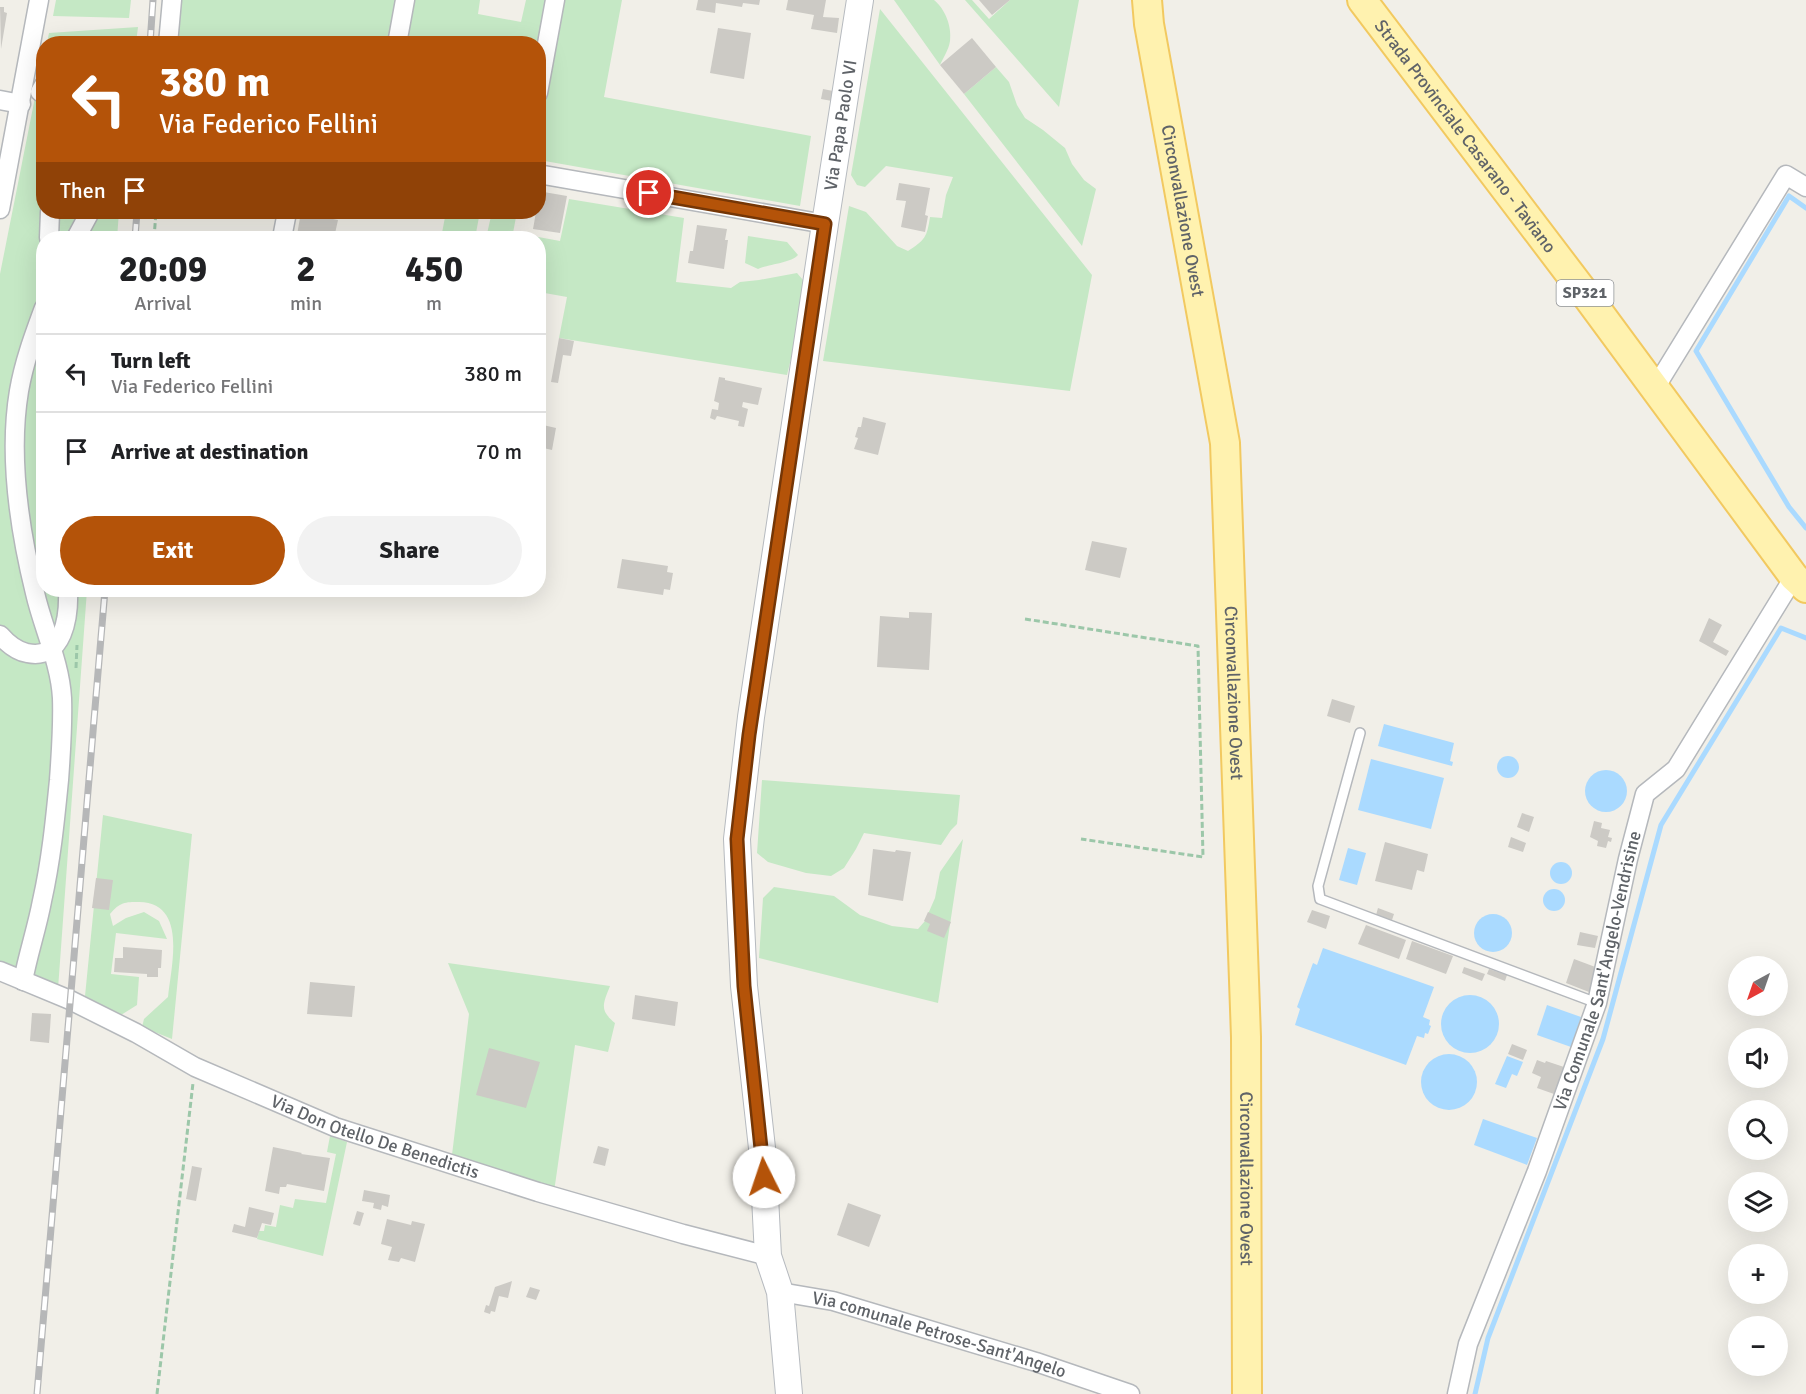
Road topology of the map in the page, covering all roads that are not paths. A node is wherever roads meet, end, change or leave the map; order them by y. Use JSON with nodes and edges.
{"nodes":[{"id":1,"x":39,"y":0,"type":"edge"},
{"id":2,"x":172,"y":0,"type":"edge"},
{"id":3,"x":405,"y":0,"type":"edge"},
{"id":4,"x":555,"y":0,"type":"edge"},
{"id":5,"x":860,"y":0,"type":"edge"},
{"id":6,"x":1147,"y":0,"type":"edge"},
{"id":7,"x":1362,"y":0,"type":"edge"},
{"id":8,"x":38,"y":36,"type":"edge"},
{"id":9,"x":169,"y":36,"type":"edge"},
{"id":10,"x":398,"y":36,"type":"edge"},
{"id":11,"x":546,"y":49,"type":"edge"},
{"id":12,"x":36,"y":54,"type":"edge"},
{"id":13,"x":0,"y":100,"type":"edge"},
{"id":14,"x":21,"y":104,"type":"junction"},
{"id":15,"x":546,"y":175,"type":"edge"},
{"id":16,"x":1806,"y":187,"type":"edge"},
{"id":17,"x":0,"y":209,"type":"edge"},
{"id":18,"x":825,"y":224,"type":"junction"},
{"id":19,"x":36,"y":330,"type":"edge"},
{"id":20,"x":1655,"y":388,"type":"junction"},
{"id":21,"x":1800,"y":583,"type":"edge"},
{"id":22,"x":68,"y":597,"type":"edge"},
{"id":23,"x":0,"y":635,"type":"edge"},
{"id":24,"x":51,"y":650,"type":"junction"},
{"id":25,"x":1360,"y":733,"type":"dead end"},
{"id":26,"x":0,"y":971,"type":"edge"},
{"id":27,"x":23,"y":981,"type":"junction"},
{"id":28,"x":1597,"y":1003,"type":"junction"},
{"id":29,"x":768,"y":1256,"type":"junction"},
{"id":30,"x":780,"y":1292,"type":"junction"},
{"id":31,"x":789,"y":1394,"type":"edge"},
{"id":32,"x":1130,"y":1394,"type":"edge"},
{"id":33,"x":1247,"y":1394,"type":"edge"},
{"id":34,"x":1457,"y":1394,"type":"edge"}],
"edges":[{"from":1,"to":8,"type":"street"},
{"from":2,"to":9,"type":"street"},
{"from":3,"to":10,"type":"street"},
{"from":4,"to":11,"type":"street"},
{"from":5,"to":18,"type":"street","name":"Via Papa Paolo VI"},
{"from":6,"to":33,"type":"main road","name":"Circonvallazione Ovest"},
{"from":7,"to":20,"type":"main road","name":"Strada Provinciale Casarano - Taviano","number":"SP321"},
{"from":12,"to":14,"type":"street"},
{"from":13,"to":14,"type":"street"},
{"from":14,"to":17,"type":"street"},
{"from":15,"to":18,"type":"street"},
{"from":16,"to":20,"type":"street"},
{"from":18,"to":29,"type":"street","name":"Via Papa Paolo VI"},
{"from":19,"to":24,"type":"street"},
{"from":20,"to":21,"type":"main road","name":"Strada Provinciale Casarano - Taviano","number":"SP321"},
{"from":21,"to":28,"type":"street","name":"Via Comunale Sant'Angelo-Vendrisine"},
{"from":22,"to":24,"type":"street"},
{"from":23,"to":24,"type":"street"},
{"from":24,"to":27,"type":"street"},
{"from":25,"to":28,"type":"lane"},
{"from":26,"to":27,"type":"street","name":"Via Don Otello De Benedictis"},
{"from":27,"to":29,"type":"street","name":"Via Don Otello De Benedictis"},
{"from":28,"to":34,"type":"street","name":"Via Comunale Sant'Angelo-Vendrisine"},
{"from":29,"to":30,"type":"street","name":"Via Papa Paolo VI"},
{"from":30,"to":31,"type":"street","name":"Via Papa Paolo VI"},
{"from":30,"to":32,"type":"street","name":"Via comunale Petrose-Sant'Angelo"}]}
